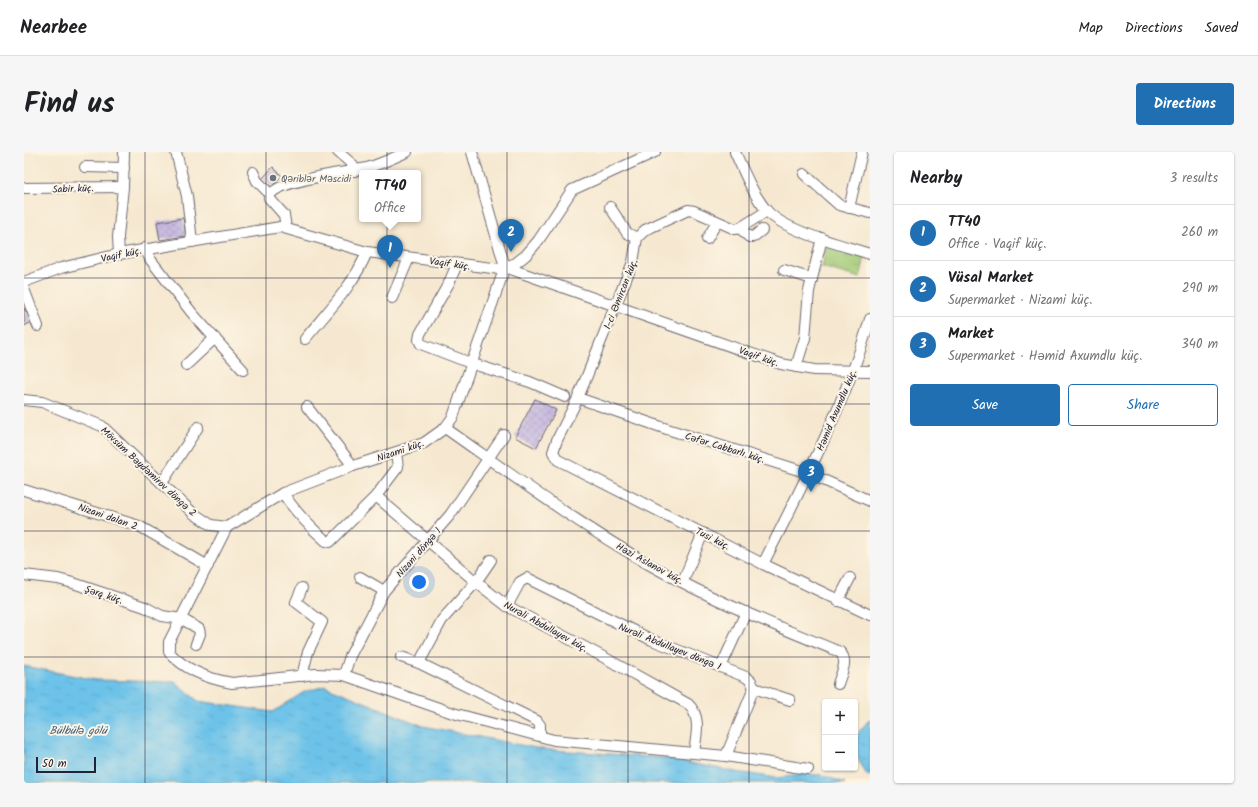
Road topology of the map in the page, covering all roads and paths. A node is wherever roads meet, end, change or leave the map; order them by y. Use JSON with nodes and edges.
{"nodes":[{"id":1,"x":124,"y":152,"type":"edge"},
{"id":2,"x":177,"y":152,"type":"edge"},
{"id":3,"x":338,"y":152,"type":"edge"},
{"id":4,"x":407,"y":152,"type":"edge"},
{"id":5,"x":472,"y":152,"type":"edge"},
{"id":6,"x":655,"y":152,"type":"edge"},
{"id":7,"x":735,"y":152,"type":"edge"},
{"id":8,"x":862,"y":152,"type":"edge"},
{"id":9,"x":86,"y":167,"type":"dead end"},
{"id":10,"x":124,"y":168,"type":"junction"},
{"id":11,"x":355,"y":171,"type":"junction"},
{"id":12,"x":253,"y":172,"type":"dead end"},
{"id":13,"x":804,"y":174,"type":"dead end"},
{"id":14,"x":123,"y":187,"type":"junction"},
{"id":15,"x":24,"y":188,"type":"edge"},
{"id":16,"x":270,"y":194,"type":"junction"},
{"id":17,"x":610,"y":207,"type":"dead end"},
{"id":18,"x":849,"y":208,"type":"junction"},
{"id":19,"x":767,"y":211,"type":"junction"},
{"id":20,"x":870,"y":213,"type":"edge"},
{"id":21,"x":717,"y":222,"type":"junction"},
{"id":22,"x":286,"y":228,"type":"junction"},
{"id":23,"x":740,"y":228,"type":"junction"},
{"id":24,"x":762,"y":230,"type":"dead end"},
{"id":25,"x":637,"y":238,"type":"junction"},
{"id":26,"x":707,"y":238,"type":"dead end"},
{"id":27,"x":822,"y":238,"type":"junction"},
{"id":28,"x":192,"y":242,"type":"junction"},
{"id":29,"x":145,"y":248,"type":"junction"},
{"id":30,"x":367,"y":252,"type":"junction"},
{"id":31,"x":119,"y":254,"type":"junction"},
{"id":32,"x":870,"y":254,"type":"edge"},
{"id":33,"x":409,"y":258,"type":"junction"},
{"id":34,"x":456,"y":264,"type":"junction"},
{"id":35,"x":505,"y":267,"type":"junction"},
{"id":36,"x":784,"y":270,"type":"dead end"},
{"id":37,"x":812,"y":279,"type":"junction"},
{"id":38,"x":24,"y":282,"type":"edge"},
{"id":39,"x":24,"y":289,"type":"edge"},
{"id":40,"x":392,"y":298,"type":"dead end"},
{"id":41,"x":614,"y":306,"type":"junction"},
{"id":42,"x":870,"y":319,"type":"edge"},
{"id":43,"x":38,"y":326,"type":"dead end"},
{"id":44,"x":215,"y":338,"type":"junction"},
{"id":45,"x":304,"y":339,"type":"dead end"},
{"id":46,"x":473,"y":364,"type":"junction"},
{"id":47,"x":186,"y":365,"type":"dead end"},
{"id":48,"x":796,"y":367,"type":"junction"},
{"id":49,"x":243,"y":370,"type":"dead end"},
{"id":50,"x":853,"y":371,"type":"junction"},
{"id":51,"x":870,"y":371,"type":"edge"},
{"id":52,"x":565,"y":397,"type":"dead end"},
{"id":53,"x":578,"y":398,"type":"junction"},
{"id":54,"x":24,"y":400,"type":"edge"},
{"id":55,"x":307,"y":407,"type":"dead end"},
{"id":56,"x":198,"y":427,"type":"dead end"},
{"id":57,"x":445,"y":428,"type":"junction"},
{"id":58,"x":504,"y":435,"type":"dead end"},
{"id":59,"x":396,"y":453,"type":"junction"},
{"id":60,"x":488,"y":458,"type":"junction"},
{"id":61,"x":558,"y":460,"type":"joint"},
{"id":62,"x":353,"y":466,"type":"junction"},
{"id":63,"x":808,"y":473,"type":"junction"},
{"id":64,"x":162,"y":483,"type":"junction"},
{"id":65,"x":24,"y":490,"type":"edge"},
{"id":66,"x":283,"y":493,"type":"junction"},
{"id":67,"x":376,"y":496,"type":"junction"},
{"id":68,"x":870,"y":501,"type":"edge"},
{"id":69,"x":227,"y":527,"type":"junction"},
{"id":70,"x":703,"y":533,"type":"junction"},
{"id":71,"x":428,"y":540,"type":"junction"},
{"id":72,"x":490,"y":560,"type":"dead end"},
{"id":73,"x":763,"y":564,"type":"junction"},
{"id":74,"x":208,"y":566,"type":"junction"},
{"id":75,"x":24,"y":575,"type":"edge"},
{"id":76,"x":360,"y":577,"type":"dead end"},
{"id":77,"x":850,"y":578,"type":"dead end"},
{"id":78,"x":683,"y":581,"type":"junction"},
{"id":79,"x":476,"y":582,"type":"junction"},
{"id":80,"x":302,"y":588,"type":"dead end"},
{"id":81,"x":384,"y":591,"type":"junction"},
{"id":82,"x":838,"y":601,"type":"junction"},
{"id":83,"x":507,"y":606,"type":"junction"},
{"id":84,"x":746,"y":612,"type":"junction"},
{"id":85,"x":870,"y":615,"type":"edge"},
{"id":86,"x":182,"y":619,"type":"junction"},
{"id":87,"x":196,"y":644,"type":"dead end"},
{"id":88,"x":401,"y":657,"type":"dead end"},
{"id":89,"x":419,"y":663,"type":"junction"},
{"id":90,"x":721,"y":667,"type":"junction"},
{"id":91,"x":344,"y":675,"type":"junction"},
{"id":92,"x":302,"y":676,"type":"junction"},
{"id":93,"x":838,"y":684,"type":"dead end"},
{"id":94,"x":754,"y":688,"type":"junction"},
{"id":95,"x":790,"y":700,"type":"dead end"},
{"id":96,"x":540,"y":735,"type":"junction"},
{"id":97,"x":694,"y":753,"type":"junction"},
{"id":98,"x":726,"y":756,"type":"junction"},
{"id":99,"x":808,"y":769,"type":"dead end"}],
"edges":[{"from":1,"to":10,"type":"street"},
{"from":2,"to":28,"type":"street"},
{"from":3,"to":11,"type":"street"},
{"from":4,"to":11,"type":"street"},
{"from":5,"to":35,"type":"street"},
{"from":6,"to":35,"type":"street"},
{"from":7,"to":19,"type":"street"},
{"from":8,"to":18,"type":"street"},
{"from":9,"to":10,"type":"street"},
{"from":10,"to":14,"type":"street"},
{"from":11,"to":16,"type":"street"},
{"from":12,"to":16,"type":"street"},
{"from":13,"to":18,"type":"street"},
{"from":14,"to":15,"type":"street","name":"Sabir küç."},
{"from":14,"to":31,"type":"street"},
{"from":16,"to":22,"type":"street"},
{"from":17,"to":25,"type":"street"},
{"from":18,"to":20,"type":"street"},
{"from":19,"to":23,"type":"street"},
{"from":19,"to":27,"type":"street"},
{"from":21,"to":23,"type":"street"},
{"from":21,"to":25,"type":"street"},
{"from":21,"to":26,"type":"street"},
{"from":22,"to":28,"type":"street","name":"Vaqif küç."},
{"from":22,"to":30,"type":"street","name":"Vaqif küç."},
{"from":23,"to":24,"type":"street"},
{"from":25,"to":41,"type":"street","name":"1-ci Əmircan küç."},
{"from":27,"to":32,"type":"street"},
{"from":27,"to":37,"type":"street"},
{"from":28,"to":29,"type":"street","name":"Vaqif küç."},
{"from":29,"to":31,"type":"street","name":"Vaqif küç."},
{"from":29,"to":44,"type":"street"},
{"from":30,"to":33,"type":"street","name":"Vaqif küç."},
{"from":30,"to":45,"type":"street"},
{"from":31,"to":38,"type":"street","name":"Vaqif küç."},
{"from":33,"to":34,"type":"street","name":"Vaqif küç."},
{"from":33,"to":40,"type":"street"},
{"from":34,"to":35,"type":"street","name":"Vaqif küç."},
{"from":34,"to":46,"type":"street"},
{"from":35,"to":41,"type":"street","name":"Vaqif küç."},
{"from":35,"to":46,"type":"street","name":"Nizami küç."},
{"from":36,"to":37,"type":"street"},
{"from":37,"to":48,"type":"street"},
{"from":39,"to":43,"type":"street"},
{"from":41,"to":48,"type":"street","name":"Vaqif küç."},
{"from":41,"to":53,"type":"street","name":"1-ci Əmircan küç."},
{"from":42,"to":50,"type":"street","name":"Həmid Axumdlu küç."},
{"from":44,"to":47,"type":"street"},
{"from":44,"to":49,"type":"street"},
{"from":46,"to":52,"type":"street"},
{"from":46,"to":57,"type":"street","name":"Nizami küç."},
{"from":48,"to":50,"type":"street","name":"Vaqif küç."},
{"from":50,"to":51,"type":"street","name":"Vaqif küç."},
{"from":50,"to":63,"type":"street","name":"Həmid Axumdlu küç."},
{"from":53,"to":61,"type":"street","name":"1-ci Əmircan küç."},
{"from":53,"to":63,"type":"street","name":"Cəfər Cabbarlı küç."},
{"from":54,"to":64,"type":"street","name":"Mövsüm Bəydəmirov döngə 2"},
{"from":55,"to":62,"type":"street"},
{"from":56,"to":64,"type":"street"},
{"from":57,"to":59,"type":"street","name":"Nizami küç."},
{"from":57,"to":60,"type":"street","name":"Həzi Aslanov küç."},
{"from":58,"to":60,"type":"street","name":"Nizani döngə 1"},
{"from":59,"to":62,"type":"street","name":"Nizami küç."},
{"from":59,"to":67,"type":"street"},
{"from":60,"to":71,"type":"street","name":"Nizani döngə 1"},
{"from":60,"to":78,"type":"street","name":"Həzi Aslanov küç."},
{"from":61,"to":70,"type":"street","name":"Tusi küç."},
{"from":62,"to":66,"type":"street","name":"Nizami küç."},
{"from":63,"to":68,"type":"street","name":"Cəfər Cabbarlı küç."},
{"from":63,"to":73,"type":"street","name":"Həmid Axumdlu küç."},
{"from":64,"to":69,"type":"street","name":"Mövsüm Bəydəmirov döngə 2"},
{"from":65,"to":74,"type":"street","name":"Nizani dalan 2"},
{"from":66,"to":67,"type":"street"},
{"from":66,"to":69,"type":"street","name":"Nizami küç."},
{"from":67,"to":71,"type":"street","name":"Nurəli Abdullayev küç."},
{"from":69,"to":74,"type":"street"},
{"from":70,"to":73,"type":"street","name":"Tusi küç."},
{"from":70,"to":78,"type":"street"},
{"from":71,"to":79,"type":"street","name":"Nurəli Abdullayev küç."},
{"from":71,"to":81,"type":"street","name":"Nizani döngə 1"},
{"from":72,"to":79,"type":"street"},
{"from":73,"to":82,"type":"street","name":"Tusi küç."},
{"from":74,"to":86,"type":"street"},
{"from":75,"to":86,"type":"street","name":"Şərq küç."},
{"from":76,"to":81,"type":"street"},
{"from":77,"to":82,"type":"street"},
{"from":78,"to":84,"type":"street","name":"Həzi Aslanov küç."},
{"from":79,"to":83,"type":"street","name":"Nurəli Abdullayev küç."},
{"from":79,"to":89,"type":"street"},
{"from":80,"to":92,"type":"street"},
{"from":81,"to":91,"type":"street","name":"Nizani döngə 1"},
{"from":82,"to":85,"type":"street","name":"Tusi küç."},
{"from":83,"to":90,"type":"street","name":"Nurəli Abdullayev döngə 1"},
{"from":83,"to":97,"type":"street","name":"Nurəli Abdullayev küç."},
{"from":84,"to":90,"type":"street"},
{"from":84,"to":93,"type":"street","name":"Həzi Aslanov küç."},
{"from":86,"to":87,"type":"street"},
{"from":86,"to":92,"type":"street"},
{"from":88,"to":89,"type":"street"},
{"from":89,"to":96,"type":"street"},
{"from":90,"to":94,"type":"street","name":"Nurəli Abdullayev döngə 1"},
{"from":91,"to":92,"type":"street"},
{"from":91,"to":96,"type":"street"},
{"from":94,"to":95,"type":"street"},
{"from":94,"to":98,"type":"street"},
{"from":96,"to":97,"type":"street"},
{"from":97,"to":98,"type":"street"},
{"from":98,"to":99,"type":"street"}]}
